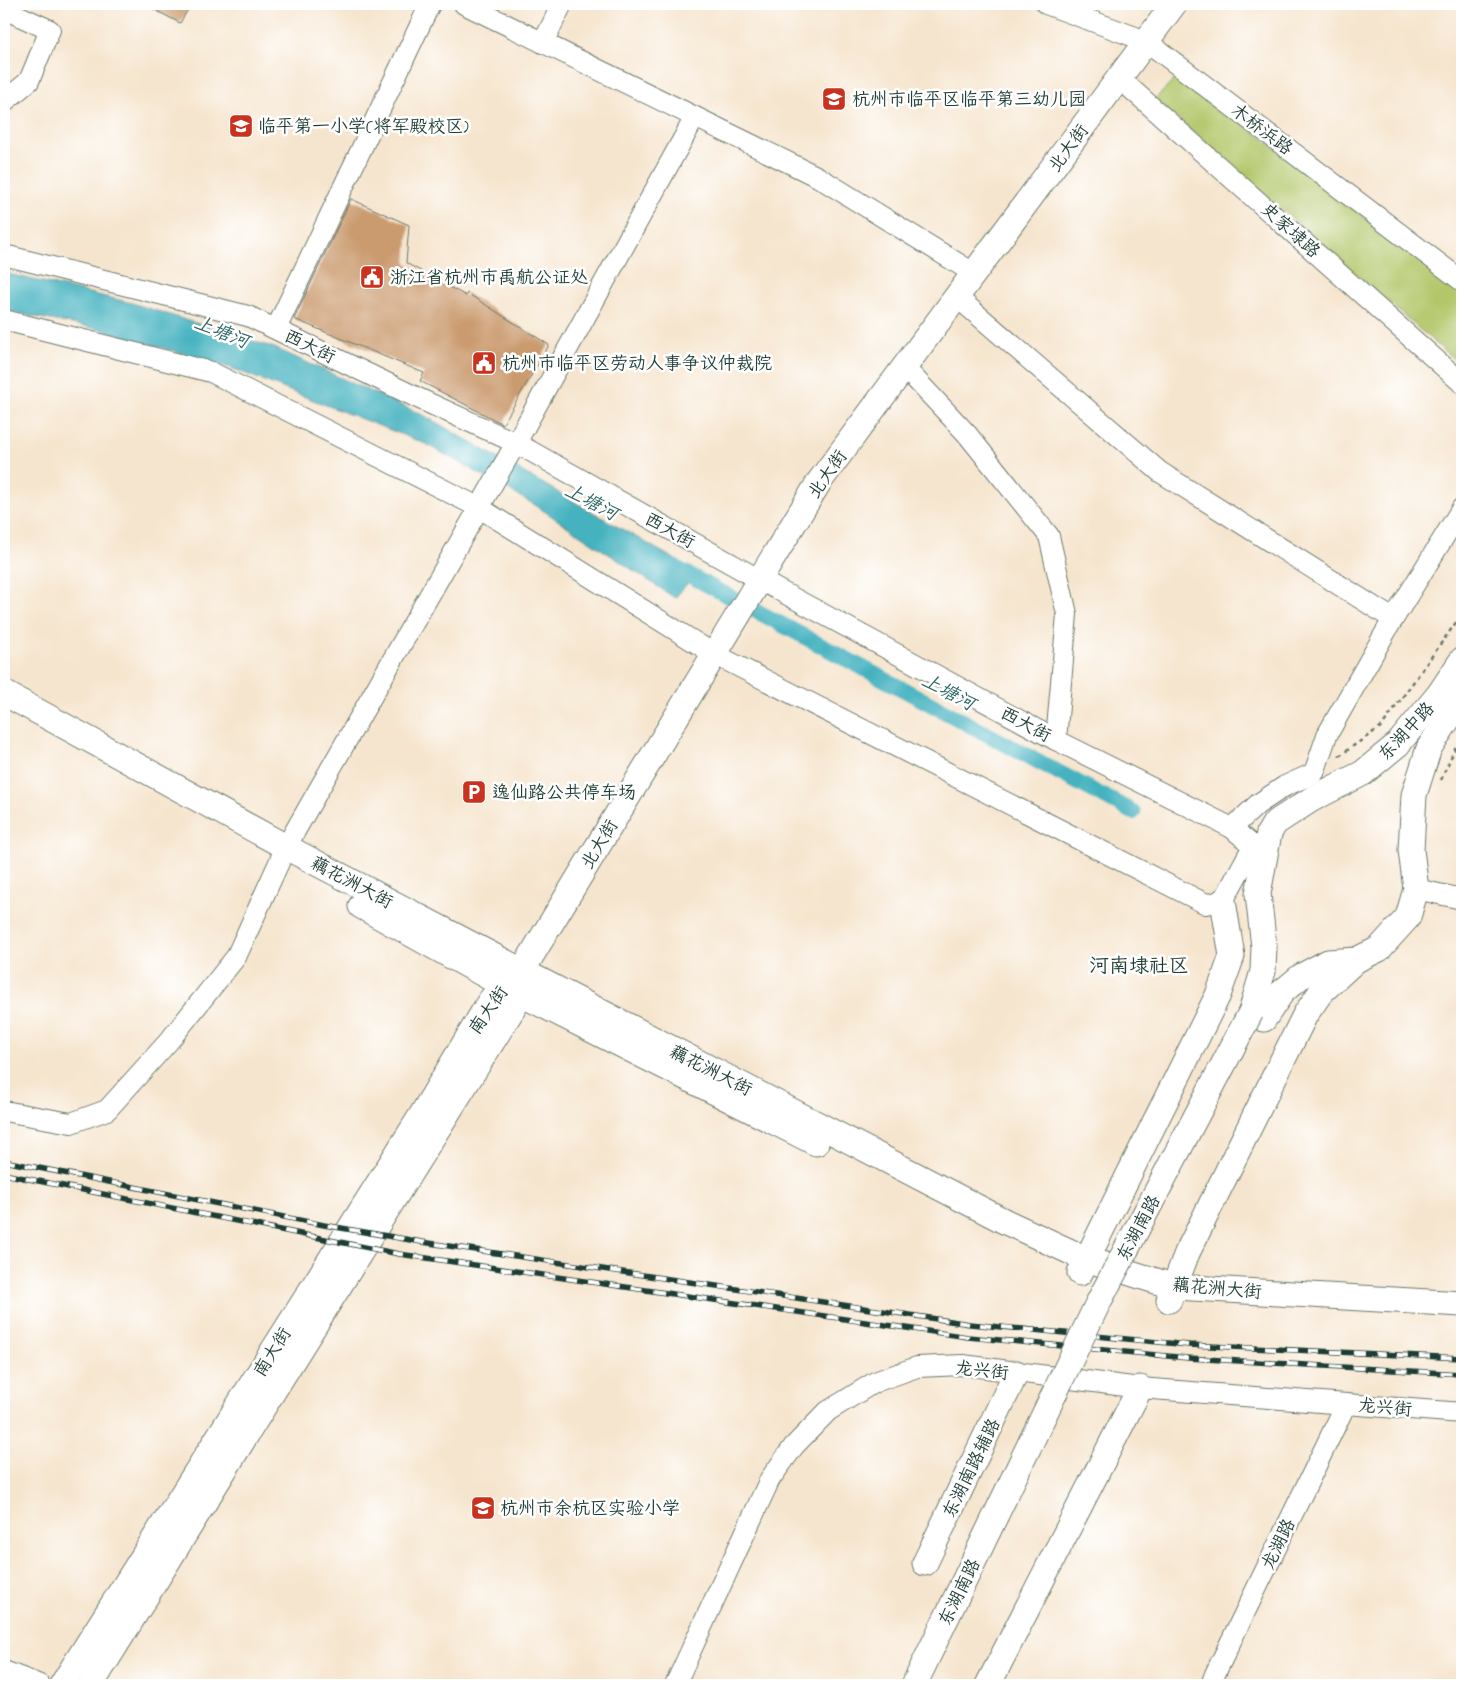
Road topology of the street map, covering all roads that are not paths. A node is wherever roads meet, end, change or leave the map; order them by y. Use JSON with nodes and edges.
{"nodes":[{"id":1,"x":430,"y":4,"type":"edge"},
{"id":2,"x":464,"y":4,"type":"edge"},
{"id":3,"x":562,"y":4,"type":"edge"},
{"id":4,"x":1046,"y":4,"type":"edge"},
{"id":5,"x":1174,"y":4,"type":"edge"},
{"id":6,"x":4,"y":9,"type":"edge"},
{"id":7,"x":1146,"y":41,"type":"junction"},
{"id":8,"x":543,"y":42,"type":"junction"},
{"id":9,"x":1119,"y":78,"type":"junction"},
{"id":10,"x":4,"y":102,"type":"edge"},
{"id":11,"x":695,"y":117,"type":"junction"},
{"id":12,"x":4,"y":255,"type":"edge"},
{"id":13,"x":975,"y":274,"type":"junction"},
{"id":14,"x":1462,"y":281,"type":"edge"},
{"id":15,"x":958,"y":298,"type":"junction"},
{"id":16,"x":4,"y":320,"type":"edge"},
{"id":17,"x":276,"y":329,"type":"junction"},
{"id":18,"x":906,"y":368,"type":"junction"},
{"id":19,"x":1462,"y":383,"type":"edge"},
{"id":20,"x":516,"y":443,"type":"junction"},
{"id":21,"x":478,"y":507,"type":"junction"},
{"id":22,"x":1462,"y":508,"type":"edge"},
{"id":23,"x":760,"y":580,"type":"junction"},
{"id":24,"x":1393,"y":619,"type":"junction"},
{"id":25,"x":714,"y":654,"type":"junction"},
{"id":26,"x":1462,"y":660,"type":"edge"},
{"id":27,"x":4,"y":693,"type":"edge"},
{"id":28,"x":1462,"y":698,"type":"edge"},
{"id":29,"x":4,"y":710,"type":"edge"},
{"id":30,"x":1056,"y":740,"type":"junction"},
{"id":31,"x":1336,"y":788,"type":"joint"},
{"id":32,"x":1232,"y":828,"type":"junction"},
{"id":33,"x":1260,"y":847,"type":"junction"},
{"id":34,"x":282,"y":853,"type":"junction"},
{"id":35,"x":1416,"y":890,"type":"junction"},
{"id":36,"x":1462,"y":899,"type":"edge"},
{"id":37,"x":1215,"y":903,"type":"junction"},
{"id":38,"x":1356,"y":960,"type":"junction"},
{"id":39,"x":516,"y":983,"type":"junction"},
{"id":40,"x":1258,"y":1016,"type":"junction"},
{"id":41,"x":4,"y":1110,"type":"edge"},
{"id":42,"x":1083,"y":1266,"type":"junction"},
{"id":43,"x":1172,"y":1294,"type":"junction"},
{"id":44,"x":1462,"y":1304,"type":"edge"},
{"id":45,"x":1462,"y":1316,"type":"edge"},
{"id":46,"x":1016,"y":1373,"type":"junction"},
{"id":47,"x":1140,"y":1388,"type":"junction"},
{"id":48,"x":1346,"y":1404,"type":"junction"},
{"id":49,"x":1462,"y":1413,"type":"edge"},
{"id":50,"x":925,"y":1563,"type":"dead end"},
{"id":51,"x":4,"y":1671,"type":"edge"},
{"id":52,"x":40,"y":1685,"type":"edge"},
{"id":53,"x":62,"y":1685,"type":"edge"},
{"id":54,"x":91,"y":1685,"type":"edge"},
{"id":55,"x":675,"y":1685,"type":"edge"},
{"id":56,"x":914,"y":1685,"type":"edge"},
{"id":57,"x":932,"y":1685,"type":"edge"},
{"id":58,"x":988,"y":1685,"type":"edge"},
{"id":59,"x":1212,"y":1685,"type":"edge"}],
"edges":[{"from":1,"to":17,"type":"street"},
{"from":2,"to":8,"type":"street"},
{"from":3,"to":8,"type":"street"},
{"from":4,"to":7,"type":"street","name":"木桥浜路"},
{"from":5,"to":7,"type":"main road","name":"北大街"},
{"from":6,"to":10,"type":"street"},
{"from":7,"to":9,"type":"main road","name":"北大街"},
{"from":7,"to":14,"type":"street","name":"木桥浜路"},
{"from":8,"to":11,"type":"street"},
{"from":9,"to":13,"type":"main road","name":"北大街"},
{"from":9,"to":19,"type":"street","name":"史家埭路"},
{"from":11,"to":13,"type":"street"},
{"from":11,"to":20,"type":"street"},
{"from":12,"to":17,"type":"street","name":"西大街"},
{"from":13,"to":15,"type":"main road","name":"北大街"},
{"from":15,"to":18,"type":"main road","name":"北大街"},
{"from":15,"to":24,"type":"street"},
{"from":16,"to":21,"type":"street"},
{"from":17,"to":20,"type":"street","name":"西大街"},
{"from":18,"to":23,"type":"main road","name":"北大街"},
{"from":18,"to":30,"type":"street"},
{"from":20,"to":21,"type":"street"},
{"from":20,"to":23,"type":"street","name":"西大街"},
{"from":21,"to":25,"type":"street"},
{"from":21,"to":34,"type":"street"},
{"from":22,"to":24,"type":"street"},
{"from":23,"to":25,"type":"main road","name":"北大街"},
{"from":23,"to":30,"type":"street","name":"西大街"},
{"from":24,"to":32,"type":"street"},
{"from":25,"to":37,"type":"street"},
{"from":25,"to":39,"type":"main road","name":"北大街"},
{"from":26,"to":31,"type":"main road","name":"东湖中路"},
{"from":27,"to":34,"type":"main road","name":"藕花洲大街"},
{"from":28,"to":35,"type":"main road","name":"东湖中路"},
{"from":29,"to":34,"type":"main road","name":"藕花洲大街"},
{"from":30,"to":32,"type":"street","name":"西大街"},
{"from":31,"to":33,"type":"main road","name":"东湖南路"},
{"from":32,"to":33,"type":"street","name":"西大街"},
{"from":33,"to":37,"type":"street"},
{"from":33,"to":40,"type":"main road","name":"东湖南路"},
{"from":34,"to":39,"type":"main road","name":"藕花洲大街"},
{"from":34,"to":41,"type":"street"},
{"from":35,"to":36,"type":"street"},
{"from":35,"to":38,"type":"main road"},
{"from":37,"to":42,"type":"main road"},
{"from":38,"to":40,"type":"main road","name":"东湖南路"},
{"from":38,"to":43,"type":"main road"},
{"from":39,"to":42,"type":"main road","name":"藕花洲大街"},
{"from":39,"to":53,"type":"main road","name":"南大街"},
{"from":39,"to":54,"type":"main road","name":"南大街"},
{"from":40,"to":56,"type":"main road","name":"东湖南路","bridge":true},
{"from":40,"to":57,"type":"main road","name":"东湖南路"},
{"from":42,"to":43,"type":"main road","name":"藕花洲大街"},
{"from":43,"to":44,"type":"main road","name":"藕花洲大街"},
{"from":43,"to":45,"type":"main road","name":"藕花洲大街"},
{"from":46,"to":47,"type":"street","name":"龙兴街"},
{"from":46,"to":50,"type":"main road","name":"东湖南路辅路"},
{"from":46,"to":55,"type":"street","name":"龙兴街"},
{"from":47,"to":48,"type":"street","name":"龙兴街"},
{"from":47,"to":58,"type":"main road"},
{"from":48,"to":49,"type":"street","name":"龙兴街"},
{"from":48,"to":59,"type":"street","name":"龙湖路"},
{"from":51,"to":52,"type":"street"}]}
